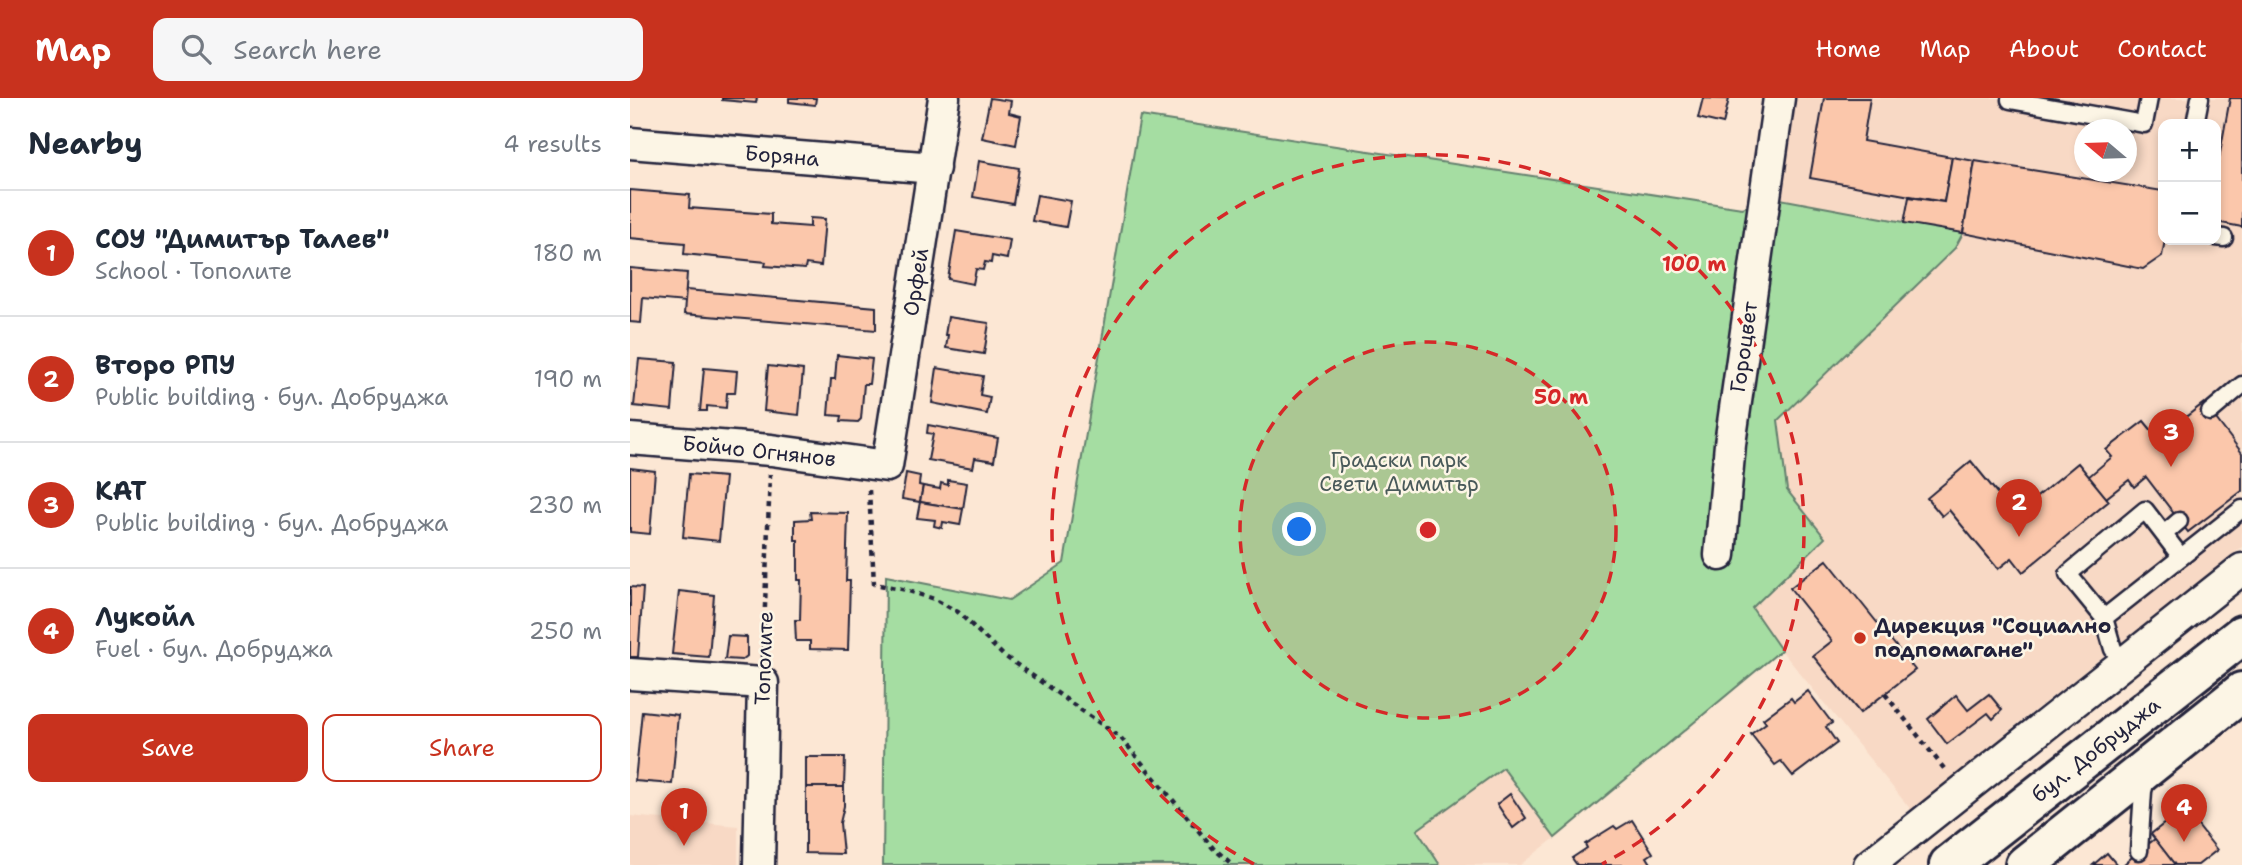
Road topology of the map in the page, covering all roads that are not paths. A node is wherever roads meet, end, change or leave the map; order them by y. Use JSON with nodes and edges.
{"nodes":[{"id":1,"x":944,"y":98,"type":"edge"},
{"id":2,"x":1779,"y":98,"type":"edge"},
{"id":3,"x":2149,"y":98,"type":"edge"},
{"id":4,"x":2200,"y":98,"type":"edge"},
{"id":5,"x":2010,"y":100,"type":"dead end"},
{"id":6,"x":2196,"y":119,"type":"edge"},
{"id":7,"x":630,"y":143,"type":"edge"},
{"id":8,"x":933,"y":169,"type":"junction"},
{"id":9,"x":2242,"y":385,"type":"edge"},
{"id":10,"x":2210,"y":412,"type":"dead end"},
{"id":11,"x":630,"y":439,"type":"edge"},
{"id":12,"x":878,"y":465,"type":"joint"},
{"id":13,"x":2242,"y":509,"type":"edge"},
{"id":14,"x":2179,"y":522,"type":"dead end"},
{"id":15,"x":2164,"y":534,"type":"junction"},
{"id":16,"x":1720,"y":555,"type":"dead end"},
{"id":17,"x":2181,"y":558,"type":"junction"},
{"id":18,"x":2242,"y":569,"type":"edge"},
{"id":19,"x":2104,"y":618,"type":"junction"},
{"id":20,"x":2242,"y":635,"type":"edge"},
{"id":21,"x":2124,"y":662,"type":"junction"},
{"id":22,"x":630,"y":674,"type":"edge"},
{"id":23,"x":2242,"y":692,"type":"edge"},
{"id":24,"x":2150,"y":766,"type":"junction"},
{"id":25,"x":2139,"y":851,"type":"dead end"},
{"id":26,"x":759,"y":865,"type":"edge"},
{"id":27,"x":1869,"y":865,"type":"edge"},
{"id":28,"x":1949,"y":865,"type":"edge"},
{"id":29,"x":2025,"y":865,"type":"edge"}],
"edges":[{"from":1,"to":8,"type":"street","name":"Орфей"},
{"from":2,"to":16,"type":"street","name":"Гороцвет"},
{"from":3,"to":5,"type":"lane"},
{"from":4,"to":6,"type":"lane"},
{"from":7,"to":8,"type":"street","name":"Боряна"},
{"from":8,"to":12,"type":"street","name":"Орфей"},
{"from":9,"to":10,"type":"lane"},
{"from":11,"to":12,"type":"street","name":"Бойчо Огнянов"},
{"from":13,"to":17,"type":"lane"},
{"from":14,"to":15,"type":"lane"},
{"from":15,"to":17,"type":"lane"},
{"from":15,"to":19,"type":"lane"},
{"from":17,"to":19,"type":"lane"},
{"from":18,"to":21,"type":"street"},
{"from":19,"to":21,"type":"lane"},
{"from":20,"to":28,"type":"main road","name":"бул. Добруджа"},
{"from":21,"to":27,"type":"street"},
{"from":22,"to":26,"type":"street","name":"Тополите"},
{"from":23,"to":24,"type":"main road"},
{"from":24,"to":25,"type":"lane"},
{"from":24,"to":29,"type":"main road"}]}
